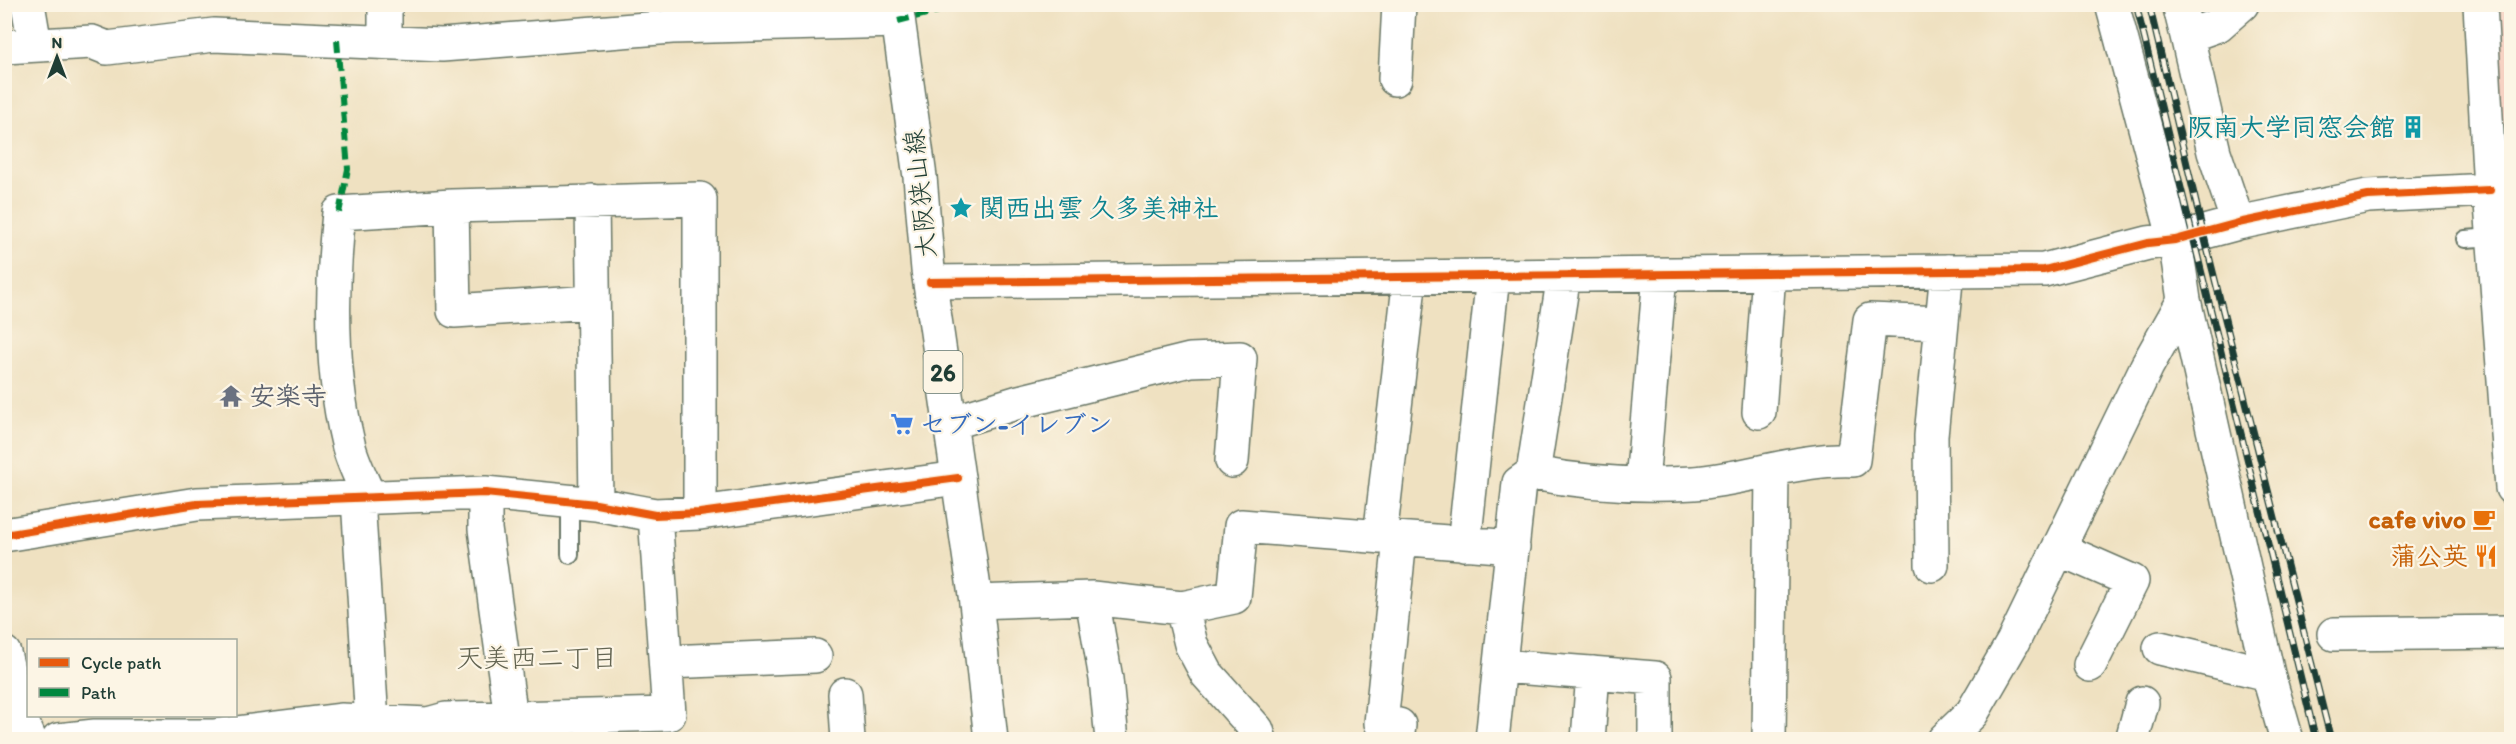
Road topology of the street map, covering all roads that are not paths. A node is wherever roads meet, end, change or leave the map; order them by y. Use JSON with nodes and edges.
{"nodes":[{"id":1,"x":28,"y":4,"type":"edge"},
{"id":2,"x":385,"y":4,"type":"edge"},
{"id":3,"x":1399,"y":4,"type":"edge"},
{"id":4,"x":2112,"y":4,"type":"edge"},
{"id":5,"x":2179,"y":4,"type":"edge"},
{"id":6,"x":2242,"y":4,"type":"edge"},
{"id":7,"x":2480,"y":4,"type":"edge"},
{"id":8,"x":897,"y":13,"type":"edge"},
{"id":9,"x":671,"y":16,"type":"edge"},
{"id":10,"x":2187,"y":36,"type":"junction"},
{"id":11,"x":385,"y":42,"type":"junction"},
{"id":12,"x":20,"y":46,"type":"edge"},
{"id":13,"x":1395,"y":79,"type":"dead end"},
{"id":14,"x":2490,"y":190,"type":"junction"},
{"id":15,"x":592,"y":201,"type":"junction"},
{"id":16,"x":452,"y":206,"type":"junction"},
{"id":17,"x":2238,"y":223,"type":"junction"},
{"id":18,"x":2175,"y":240,"type":"junction"},
{"id":19,"x":1947,"y":271,"type":"junction"},
{"id":20,"x":1769,"y":273,"type":"junction"},
{"id":21,"x":1660,"y":274,"type":"junction"},
{"id":22,"x":1493,"y":276,"type":"junction"},
{"id":23,"x":1564,"y":276,"type":"junction"},
{"id":24,"x":1410,"y":277,"type":"junction"},
{"id":25,"x":930,"y":282,"type":"junction"},
{"id":26,"x":2184,"y":300,"type":"junction"},
{"id":27,"x":592,"y":302,"type":"junction"},
{"id":28,"x":1942,"y":323,"type":"junction"},
{"id":29,"x":2508,"y":378,"type":"edge"},
{"id":30,"x":1759,"y":412,"type":"dead end"},
{"id":31,"x":950,"y":423,"type":"junction"},
{"id":32,"x":1232,"y":461,"type":"dead end"},
{"id":33,"x":1772,"y":470,"type":"junction"},
{"id":34,"x":1533,"y":473,"type":"junction"},
{"id":35,"x":958,"y":478,"type":"junction"},
{"id":36,"x":1642,"y":482,"type":"junction"},
{"id":37,"x":2511,"y":488,"type":"edge"},
{"id":38,"x":485,"y":493,"type":"junction"},
{"id":39,"x":364,"y":499,"type":"junction"},
{"id":40,"x":583,"y":502,"type":"junction"},
{"id":41,"x":700,"y":513,"type":"junction"},
{"id":42,"x":655,"y":515,"type":"junction"},
{"id":43,"x":4,"y":535,"type":"edge"},
{"id":44,"x":1390,"y":538,"type":"junction"},
{"id":45,"x":1464,"y":544,"type":"junction"},
{"id":46,"x":1512,"y":548,"type":"junction"},
{"id":47,"x":2059,"y":549,"type":"junction"},
{"id":48,"x":570,"y":555,"type":"dead end"},
{"id":49,"x":1932,"y":565,"type":"dead end"},
{"id":50,"x":1092,"y":598,"type":"junction"},
{"id":51,"x":976,"y":602,"type":"junction"},
{"id":52,"x":1182,"y":608,"type":"junction"},
{"id":53,"x":2511,"y":632,"type":"edge"},
{"id":54,"x":2334,"y":634,"type":"dead end"},
{"id":55,"x":2160,"y":648,"type":"dead end"},
{"id":56,"x":4,"y":653,"type":"edge"},
{"id":57,"x":815,"y":656,"type":"dead end"},
{"id":58,"x":667,"y":662,"type":"junction"},
{"id":59,"x":2090,"y":665,"type":"dead end"},
{"id":60,"x":1500,"y":666,"type":"junction"},
{"id":61,"x":1593,"y":673,"type":"junction"},
{"id":62,"x":2268,"y":674,"type":"junction"},
{"id":63,"x":845,"y":694,"type":"dead end"},
{"id":64,"x":2142,"y":703,"type":"dead end"},
{"id":65,"x":511,"y":718,"type":"junction"},
{"id":66,"x":372,"y":722,"type":"junction"},
{"id":67,"x":431,"y":732,"type":"edge"},
{"id":68,"x":30,"y":740,"type":"edge"},
{"id":69,"x":58,"y":740,"type":"edge"},
{"id":70,"x":848,"y":740,"type":"edge"},
{"id":71,"x":991,"y":740,"type":"edge"},
{"id":72,"x":1112,"y":740,"type":"edge"},
{"id":73,"x":1260,"y":740,"type":"edge"},
{"id":74,"x":1397,"y":740,"type":"edge"},
{"id":75,"x":1492,"y":740,"type":"edge"},
{"id":76,"x":1588,"y":740,"type":"edge"},
{"id":77,"x":1655,"y":740,"type":"edge"},
{"id":78,"x":1769,"y":740,"type":"edge"},
{"id":79,"x":1944,"y":740,"type":"edge"},
{"id":80,"x":2132,"y":740,"type":"edge"},
{"id":81,"x":2287,"y":740,"type":"edge"}],
"edges":[{"from":1,"to":12,"type":"street"},
{"from":2,"to":11,"type":"street"},
{"from":3,"to":13,"type":"street"},
{"from":4,"to":18,"type":"street"},
{"from":5,"to":10,"type":"street"},
{"from":6,"to":10,"type":"street"},
{"from":7,"to":14,"type":"street"},
{"from":8,"to":9,"type":"street"},
{"from":8,"to":25,"type":"street","name":"大阪狭山線","number":"26"},
{"from":9,"to":11,"type":"street"},
{"from":10,"to":17,"type":"street"},
{"from":11,"to":12,"type":"street"},
{"from":14,"to":17,"type":"street"},
{"from":14,"to":29,"type":"street"},
{"from":15,"to":16,"type":"street"},
{"from":15,"to":27,"type":"street"},
{"from":15,"to":41,"type":"street"},
{"from":16,"to":27,"type":"street"},
{"from":16,"to":39,"type":"street"},
{"from":17,"to":18,"type":"street"},
{"from":18,"to":19,"type":"street"},
{"from":18,"to":26,"type":"street"},
{"from":19,"to":20,"type":"street"},
{"from":19,"to":28,"type":"street"},
{"from":20,"to":21,"type":"street"},
{"from":20,"to":30,"type":"street"},
{"from":21,"to":23,"type":"street"},
{"from":21,"to":36,"type":"street"},
{"from":22,"to":23,"type":"street"},
{"from":22,"to":24,"type":"street"},
{"from":22,"to":45,"type":"street"},
{"from":23,"to":34,"type":"street"},
{"from":24,"to":25,"type":"street"},
{"from":24,"to":44,"type":"street"},
{"from":25,"to":31,"type":"street","name":"大阪狭山線","number":"26"},
{"from":26,"to":47,"type":"street"},
{"from":26,"to":62,"type":"street"},
{"from":27,"to":40,"type":"street"},
{"from":28,"to":33,"type":"street"},
{"from":28,"to":49,"type":"street"},
{"from":29,"to":37,"type":"street"},
{"from":31,"to":32,"type":"street"},
{"from":31,"to":35,"type":"street","name":"大阪狭山線","number":"26"},
{"from":33,"to":36,"type":"street"},
{"from":33,"to":78,"type":"street"},
{"from":34,"to":36,"type":"street"},
{"from":34,"to":46,"type":"street"},
{"from":35,"to":41,"type":"street"},
{"from":35,"to":51,"type":"street","name":"大阪狭山線","number":"26"},
{"from":38,"to":39,"type":"street"},
{"from":38,"to":40,"type":"street"},
{"from":38,"to":65,"type":"street"},
{"from":39,"to":43,"type":"street"},
{"from":39,"to":66,"type":"street"},
{"from":40,"to":42,"type":"street"},
{"from":40,"to":48,"type":"lane"},
{"from":41,"to":42,"type":"street"},
{"from":42,"to":58,"type":"street"},
{"from":44,"to":45,"type":"street"},
{"from":44,"to":52,"type":"street"},
{"from":44,"to":74,"type":"street"},
{"from":45,"to":46,"type":"street"},
{"from":46,"to":60,"type":"street"},
{"from":47,"to":59,"type":"street"},
{"from":47,"to":79,"type":"street"},
{"from":50,"to":51,"type":"street"},
{"from":50,"to":52,"type":"street"},
{"from":50,"to":72,"type":"street"},
{"from":51,"to":71,"type":"street","name":"大阪狭山線","number":"26"},
{"from":52,"to":73,"type":"street"},
{"from":53,"to":54,"type":"street"},
{"from":55,"to":62,"type":"street"},
{"from":56,"to":68,"type":"street"},
{"from":57,"to":58,"type":"street"},
{"from":58,"to":65,"type":"street"},
{"from":60,"to":61,"type":"street"},
{"from":60,"to":75,"type":"street"},
{"from":61,"to":76,"type":"street"},
{"from":61,"to":77,"type":"street"},
{"from":62,"to":81,"type":"street"},
{"from":63,"to":70,"type":"street"},
{"from":64,"to":80,"type":"street"},
{"from":65,"to":67,"type":"street"},
{"from":66,"to":67,"type":"street"},
{"from":66,"to":69,"type":"street"}]}
